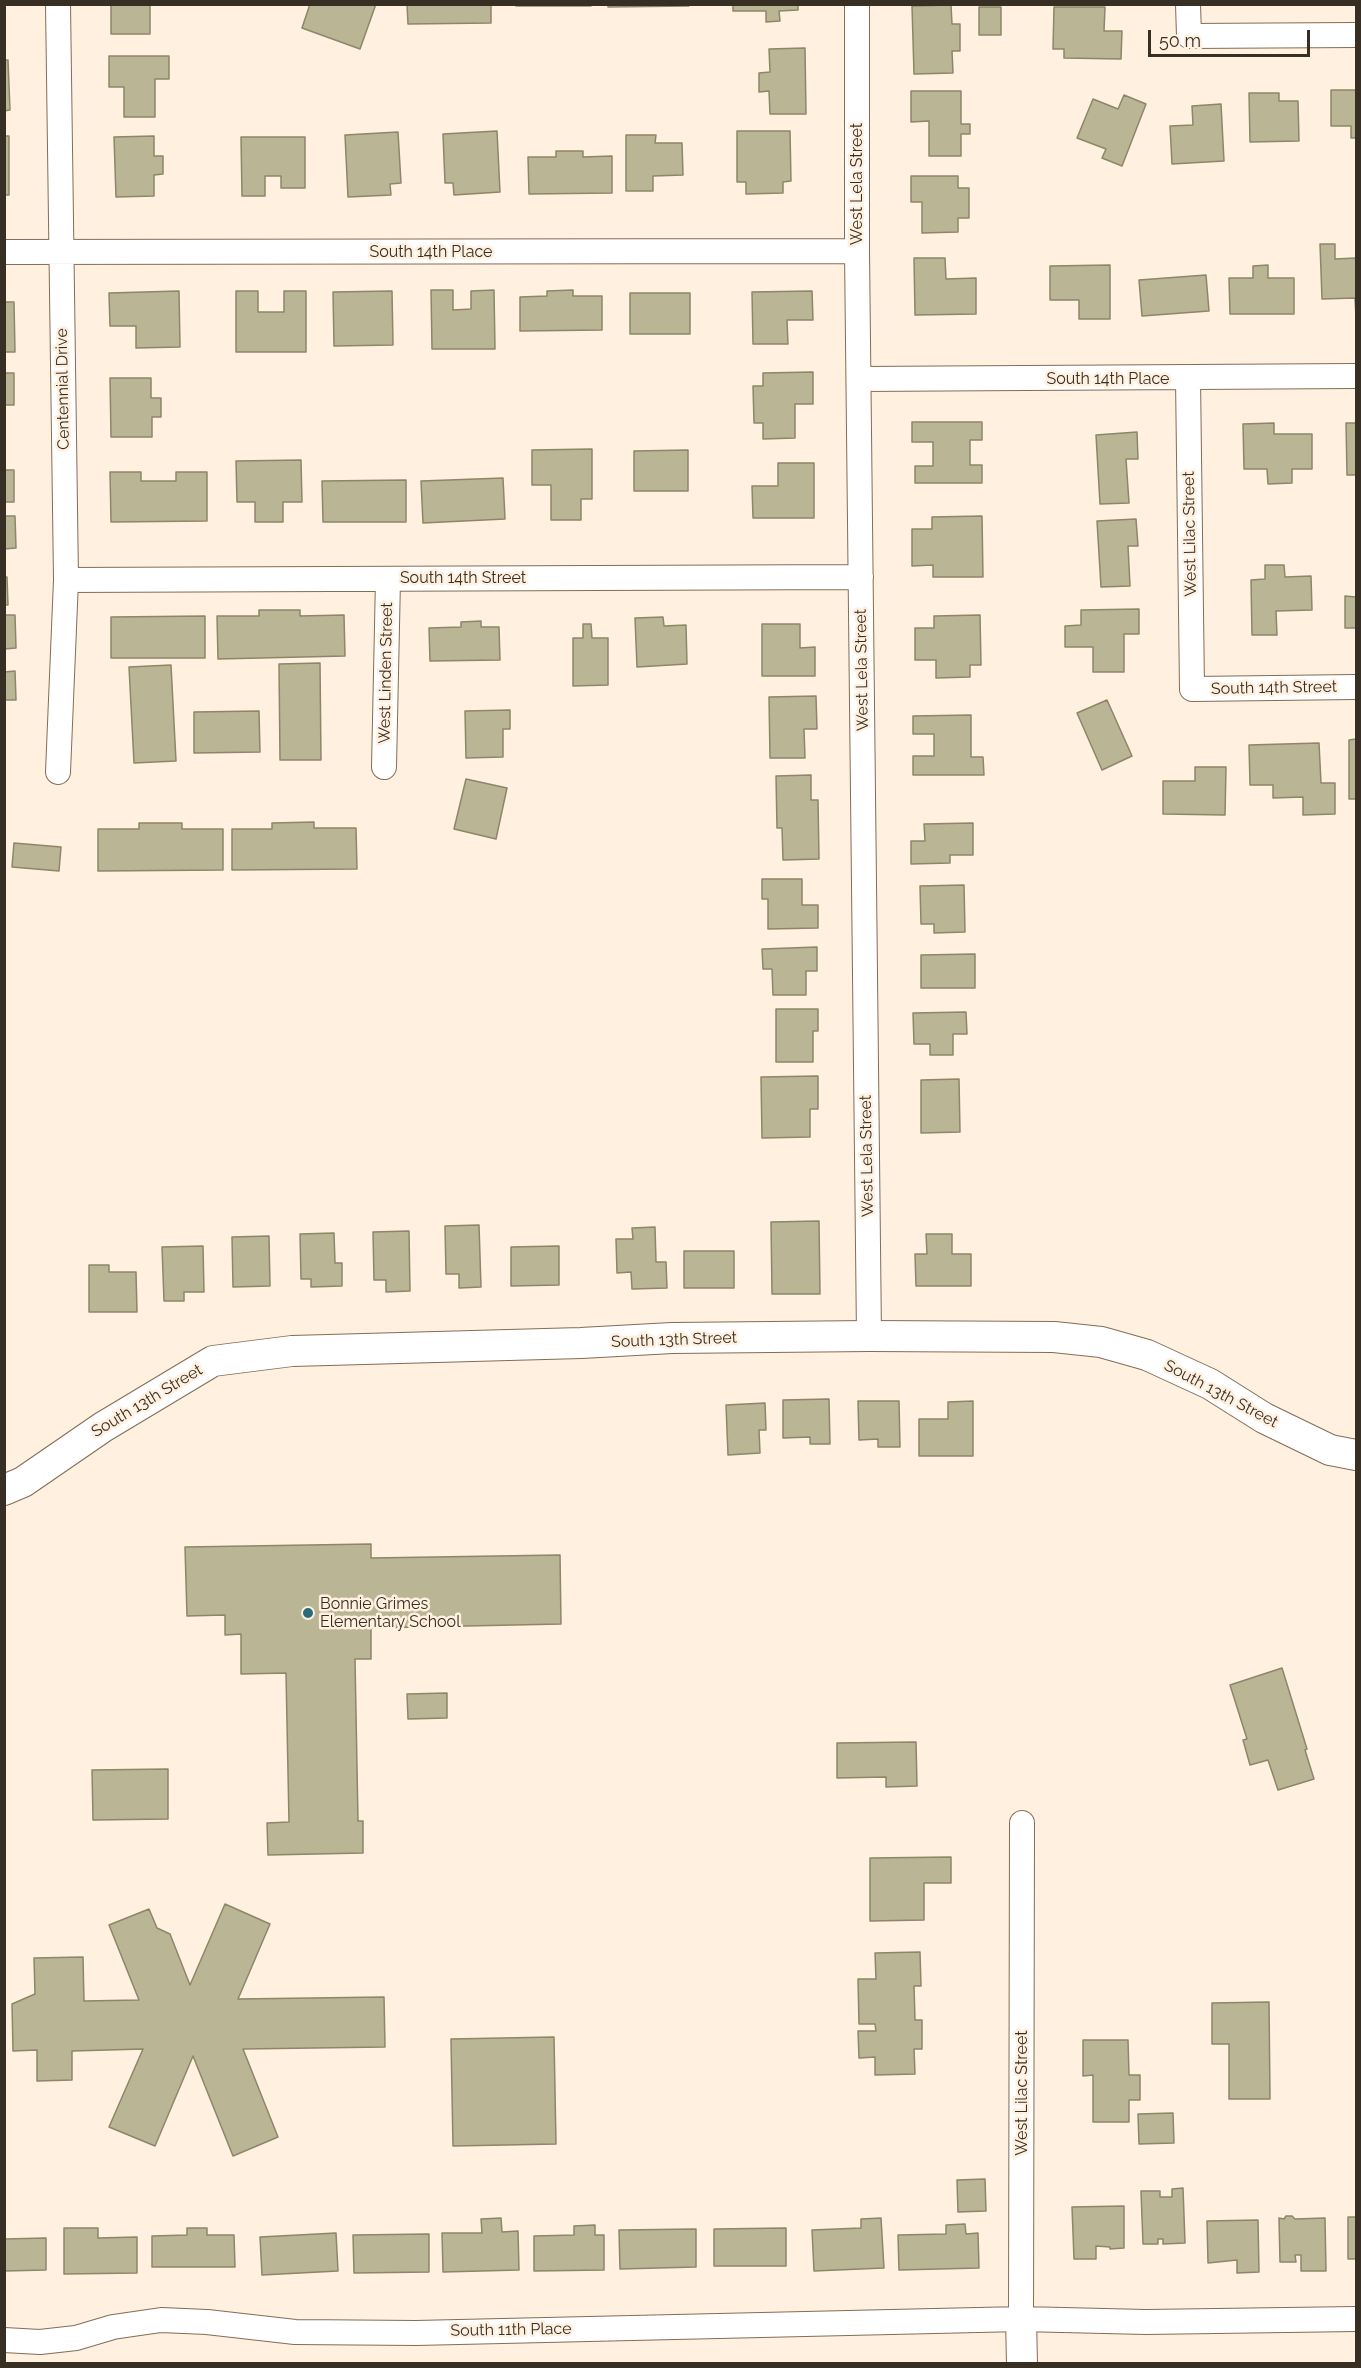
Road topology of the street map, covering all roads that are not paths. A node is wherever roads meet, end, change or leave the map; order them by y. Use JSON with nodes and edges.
{"nodes":[{"id":1,"x":58,"y":4,"type":"edge"},
{"id":2,"x":857,"y":4,"type":"edge"},
{"id":3,"x":1188,"y":4,"type":"edge"},
{"id":4,"x":1356,"y":35,"type":"edge"},
{"id":5,"x":857,"y":251,"type":"junction"},
{"id":6,"x":4,"y":252,"type":"edge"},
{"id":7,"x":61,"y":253,"type":"junction"},
{"id":8,"x":1356,"y":376,"type":"edge"},
{"id":9,"x":1188,"y":378,"type":"junction"},
{"id":10,"x":860,"y":379,"type":"junction"},
{"id":11,"x":861,"y":577,"type":"junction"},
{"id":12,"x":388,"y":579,"type":"junction"},
{"id":13,"x":66,"y":580,"type":"junction"},
{"id":14,"x":1356,"y":687,"type":"edge"},
{"id":15,"x":1192,"y":689,"type":"joint"},
{"id":16,"x":384,"y":767,"type":"dead end"},
{"id":17,"x":58,"y":772,"type":"dead end"},
{"id":18,"x":869,"y":1336,"type":"junction"},
{"id":19,"x":1356,"y":1455,"type":"edge"},
{"id":20,"x":4,"y":1490,"type":"edge"},
{"id":21,"x":1022,"y":1823,"type":"dead end"},
{"id":22,"x":1021,"y":2319,"type":"junction"},
{"id":23,"x":1356,"y":2319,"type":"edge"},
{"id":24,"x":4,"y":2340,"type":"edge"},
{"id":25,"x":1022,"y":2364,"type":"edge"}],
"edges":[{"from":1,"to":7,"type":"street","name":"Centennial Drive"},
{"from":2,"to":5,"type":"street","name":"West Lela Street"},
{"from":3,"to":4,"type":"street"},
{"from":5,"to":7,"type":"street","name":"South 14th Place"},
{"from":5,"to":10,"type":"street","name":"West Lela Street"},
{"from":6,"to":7,"type":"street","name":"South 14th Place"},
{"from":7,"to":13,"type":"street","name":"Centennial Drive"},
{"from":8,"to":9,"type":"street","name":"South 14th Place"},
{"from":9,"to":10,"type":"street","name":"South 14th Place"},
{"from":9,"to":15,"type":"street","name":"West Lilac Street"},
{"from":10,"to":11,"type":"street","name":"West Lela Street"},
{"from":11,"to":12,"type":"street","name":"South 14th Street"},
{"from":11,"to":18,"type":"street","name":"West Lela Street"},
{"from":12,"to":13,"type":"street","name":"South 14th Street"},
{"from":12,"to":16,"type":"street","name":"West Linden Street"},
{"from":13,"to":17,"type":"street","name":"Centennial Drive"},
{"from":14,"to":15,"type":"street","name":"South 14th Street"},
{"from":18,"to":19,"type":"street","name":"South 13th Street"},
{"from":18,"to":20,"type":"street","name":"South 13th Street"},
{"from":21,"to":22,"type":"street","name":"West Lilac Street"},
{"from":22,"to":23,"type":"street","name":"South 11th Place"},
{"from":22,"to":24,"type":"street","name":"South 11th Place"},
{"from":22,"to":25,"type":"street","name":"West Lilac Street"}]}
